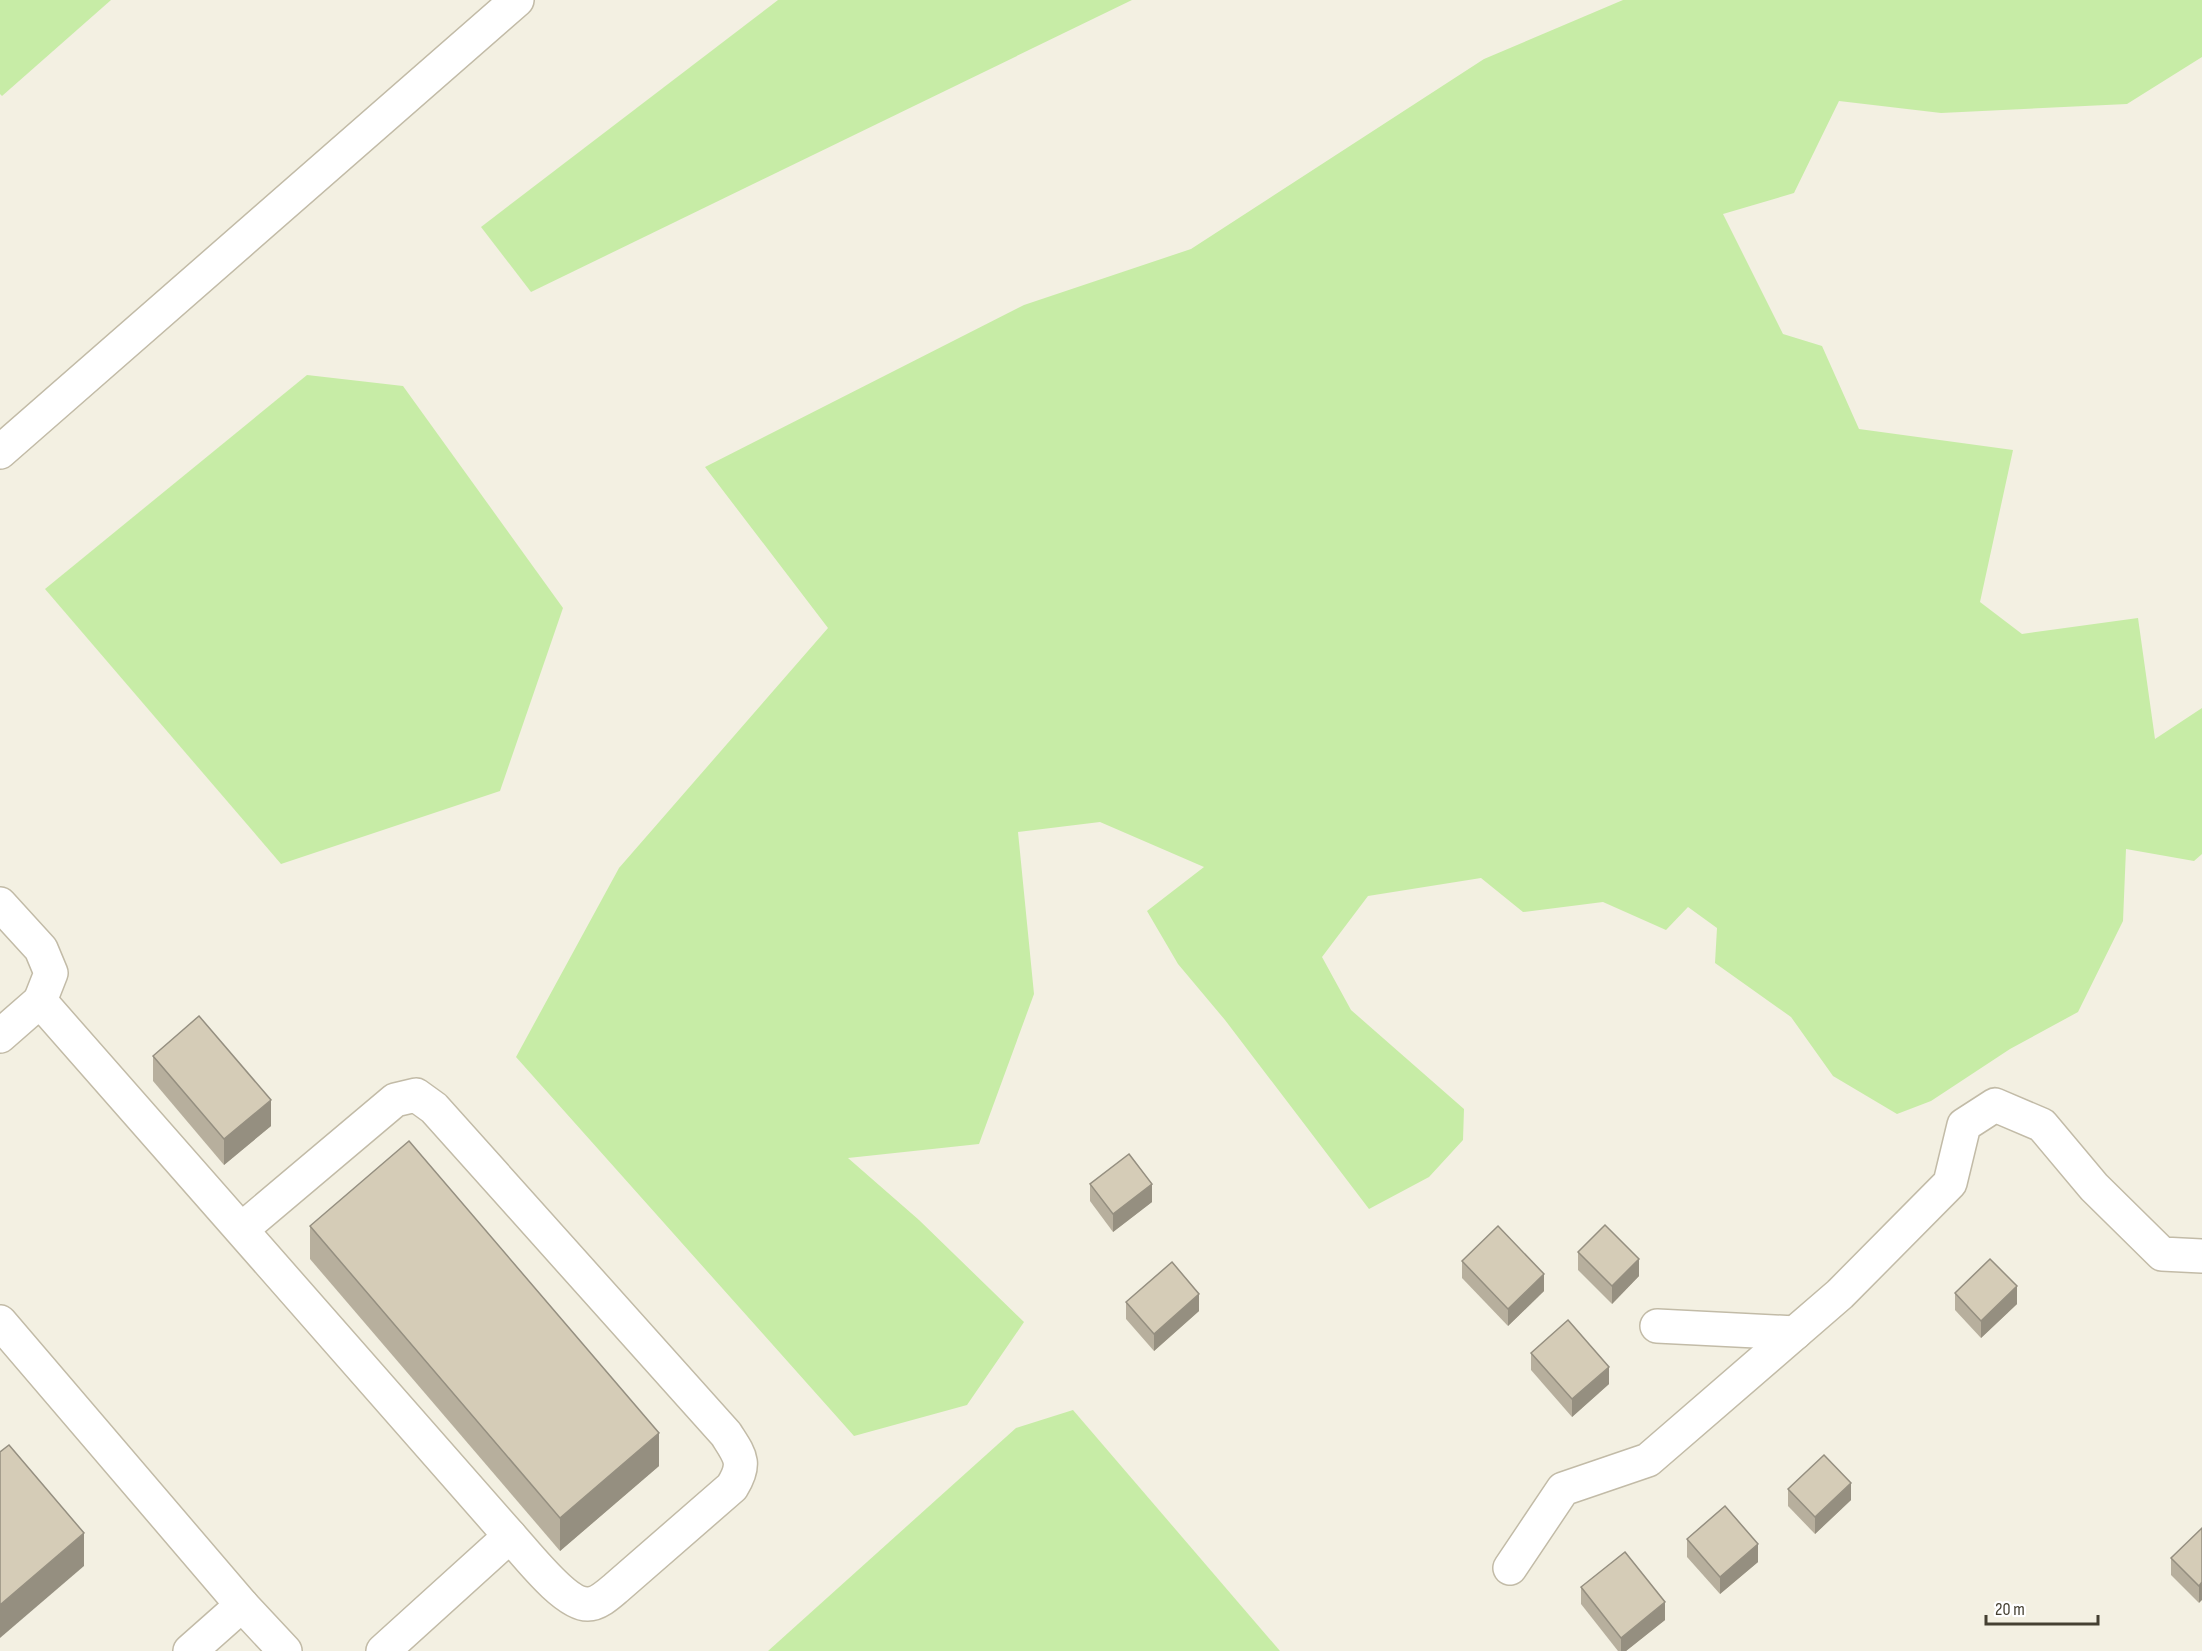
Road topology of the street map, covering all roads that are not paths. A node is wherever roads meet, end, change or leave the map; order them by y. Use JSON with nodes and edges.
{"nodes":[{"id":1,"x":517,"y":0,"type":"edge"},
{"id":2,"x":45,"y":413,"type":"junction"},
{"id":3,"x":0,"y":423,"type":"edge"},
{"id":4,"x":0,"y":452,"type":"edge"},
{"id":5,"x":0,"y":904,"type":"edge"},
{"id":6,"x":39,"y":1001,"type":"junction"},
{"id":7,"x":0,"y":1036,"type":"edge"},
{"id":8,"x":242,"y":1229,"type":"junction"},
{"id":9,"x":2202,"y":1256,"type":"edge"},
{"id":10,"x":0,"y":1322,"type":"edge"},
{"id":11,"x":1658,"y":1326,"type":"dead end"},
{"id":12,"x":1795,"y":1334,"type":"junction"},
{"id":13,"x":11,"y":1356,"type":"edge"},
{"id":14,"x":510,"y":1536,"type":"junction"},
{"id":15,"x":1510,"y":1568,"type":"dead end"},
{"id":16,"x":242,"y":1605,"type":"junction"},
{"id":17,"x":190,"y":1651,"type":"edge"},
{"id":18,"x":285,"y":1651,"type":"edge"},
{"id":19,"x":383,"y":1651,"type":"edge"}],
"edges":[{"from":1,"to":2,"type":"lane"},
{"from":2,"to":3,"type":"lane"},
{"from":2,"to":4,"type":"lane"},
{"from":5,"to":6,"type":"lane"},
{"from":6,"to":7,"type":"lane"},
{"from":6,"to":8,"type":"lane"},
{"from":8,"to":14,"type":"lane"},
{"from":8,"to":14,"type":"lane"},
{"from":9,"to":12,"type":"lane"},
{"from":10,"to":13,"type":"lane"},
{"from":11,"to":12,"type":"lane"},
{"from":12,"to":15,"type":"lane"},
{"from":13,"to":16,"type":"lane"},
{"from":14,"to":19,"type":"lane"},
{"from":16,"to":17,"type":"lane"},
{"from":16,"to":18,"type":"lane"}]}
